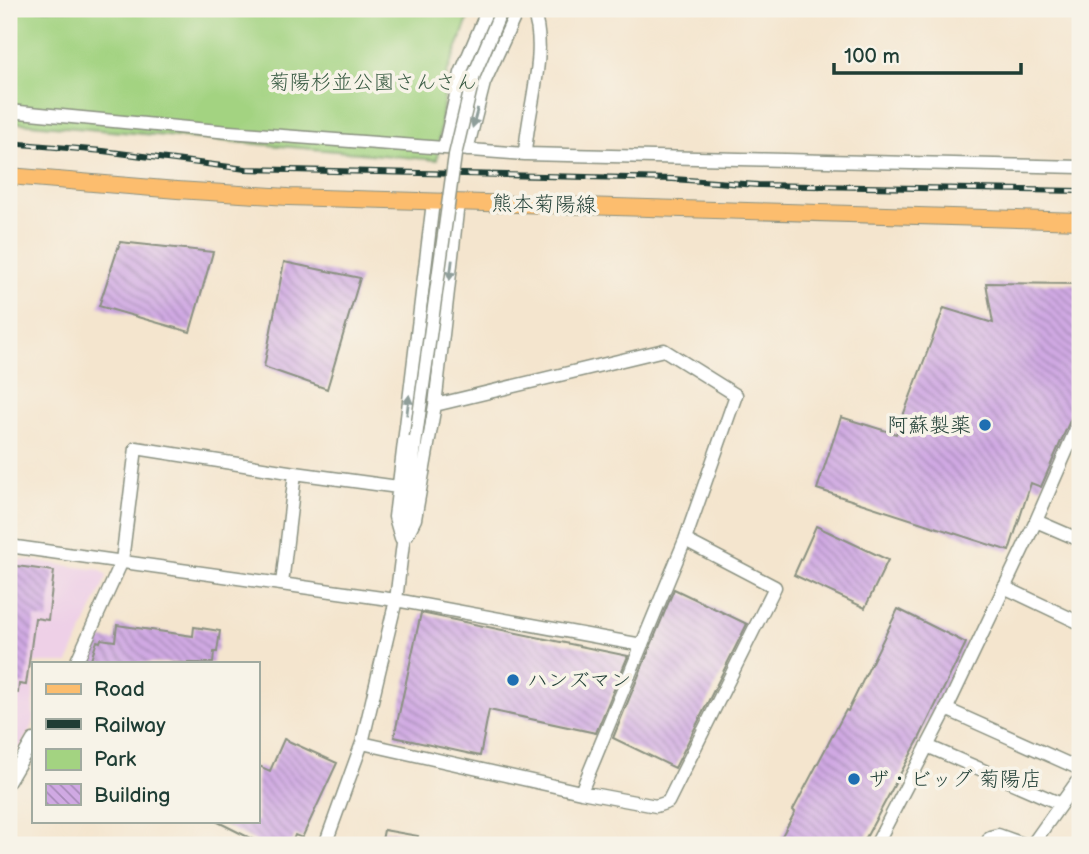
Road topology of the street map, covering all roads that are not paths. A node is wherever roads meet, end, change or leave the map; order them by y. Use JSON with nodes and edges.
{"nodes":[{"id":1,"x":488,"y":9,"type":"edge"},
{"id":2,"x":502,"y":9,"type":"edge"},
{"id":3,"x":518,"y":9,"type":"edge"},
{"id":4,"x":533,"y":12,"type":"dead end"},
{"id":5,"x":9,"y":111,"type":"edge"},
{"id":6,"x":444,"y":148,"type":"junction"},
{"id":7,"x":467,"y":150,"type":"junction"},
{"id":8,"x":525,"y":154,"type":"junction"},
{"id":9,"x":1080,"y":167,"type":"edge"},
{"id":10,"x":9,"y":176,"type":"edge"},
{"id":11,"x":433,"y":202,"type":"junction"},
{"id":12,"x":458,"y":203,"type":"junction"},
{"id":13,"x":1080,"y":220,"type":"edge"},
{"id":14,"x":435,"y":405,"type":"junction"},
{"id":15,"x":1080,"y":420,"type":"edge"},
{"id":16,"x":295,"y":474,"type":"junction"},
{"id":17,"x":398,"y":487,"type":"junction"},
{"id":18,"x":1037,"y":521,"type":"junction"},
{"id":19,"x":685,"y":540,"type":"junction"},
{"id":20,"x":1080,"y":540,"type":"edge"},
{"id":21,"x":403,"y":545,"type":"junction"},
{"id":22,"x":9,"y":546,"type":"edge"},
{"id":23,"x":122,"y":561,"type":"junction"},
{"id":24,"x":282,"y":584,"type":"junction"},
{"id":25,"x":1004,"y":587,"type":"junction"},
{"id":26,"x":396,"y":600,"type":"junction"},
{"id":27,"x":1080,"y":623,"type":"edge"},
{"id":28,"x":642,"y":645,"type":"junction"},
{"id":29,"x":76,"y":662,"type":"edge"},
{"id":30,"x":946,"y":709,"type":"junction"},
{"id":31,"x":32,"y":742,"type":"edge"},
{"id":32,"x":362,"y":743,"type":"junction"},
{"id":33,"x":926,"y":746,"type":"junction"},
{"id":34,"x":1080,"y":769,"type":"edge"},
{"id":35,"x":9,"y":782,"type":"edge"},
{"id":36,"x":1080,"y":783,"type":"edge"},
{"id":37,"x":581,"y":792,"type":"junction"},
{"id":38,"x":1061,"y":804,"type":"junction"},
{"id":39,"x":325,"y":845,"type":"edge"},
{"id":40,"x":876,"y":845,"type":"edge"},
{"id":41,"x":986,"y":845,"type":"edge"},
{"id":42,"x":1028,"y":845,"type":"edge"}],
"edges":[{"from":1,"to":6,"type":"street"},
{"from":2,"to":21,"type":"street","bridge":true},
{"from":3,"to":7,"type":"street","one_way":true},
{"from":4,"to":8,"type":"street"},
{"from":5,"to":6,"type":"street"},
{"from":6,"to":7,"type":"street"},
{"from":7,"to":8,"type":"street"},
{"from":8,"to":9,"type":"street"},
{"from":10,"to":11,"type":"main road","name":"熊本菊陽線"},
{"from":11,"to":12,"type":"main road","name":"熊本菊陽線"},
{"from":17,"to":11,"type":"street","one_way":true},
{"from":12,"to":13,"type":"main road","name":"熊本菊陽線"},
{"from":12,"to":14,"type":"street","one_way":true},
{"from":14,"to":19,"type":"street"},
{"from":14,"to":21,"type":"street"},
{"from":15,"to":18,"type":"street"},
{"from":16,"to":17,"type":"street"},
{"from":16,"to":23,"type":"street"},
{"from":16,"to":24,"type":"street"},
{"from":17,"to":21,"type":"street"},
{"from":18,"to":20,"type":"street"},
{"from":18,"to":25,"type":"street"},
{"from":19,"to":28,"type":"street"},
{"from":19,"to":37,"type":"street"},
{"from":21,"to":26,"type":"street"},
{"from":22,"to":23,"type":"street"},
{"from":23,"to":24,"type":"street"},
{"from":23,"to":29,"type":"street"},
{"from":24,"to":26,"type":"street"},
{"from":25,"to":27,"type":"street"},
{"from":25,"to":30,"type":"street"},
{"from":26,"to":28,"type":"street"},
{"from":26,"to":32,"type":"street"},
{"from":28,"to":37,"type":"street"},
{"from":30,"to":33,"type":"street"},
{"from":30,"to":34,"type":"street"},
{"from":31,"to":35,"type":"street"},
{"from":32,"to":37,"type":"street"},
{"from":32,"to":39,"type":"street"},
{"from":33,"to":38,"type":"street"},
{"from":33,"to":40,"type":"street"},
{"from":36,"to":38,"type":"street"},
{"from":38,"to":42,"type":"street"},
{"from":41,"to":42,"type":"street"}]}
